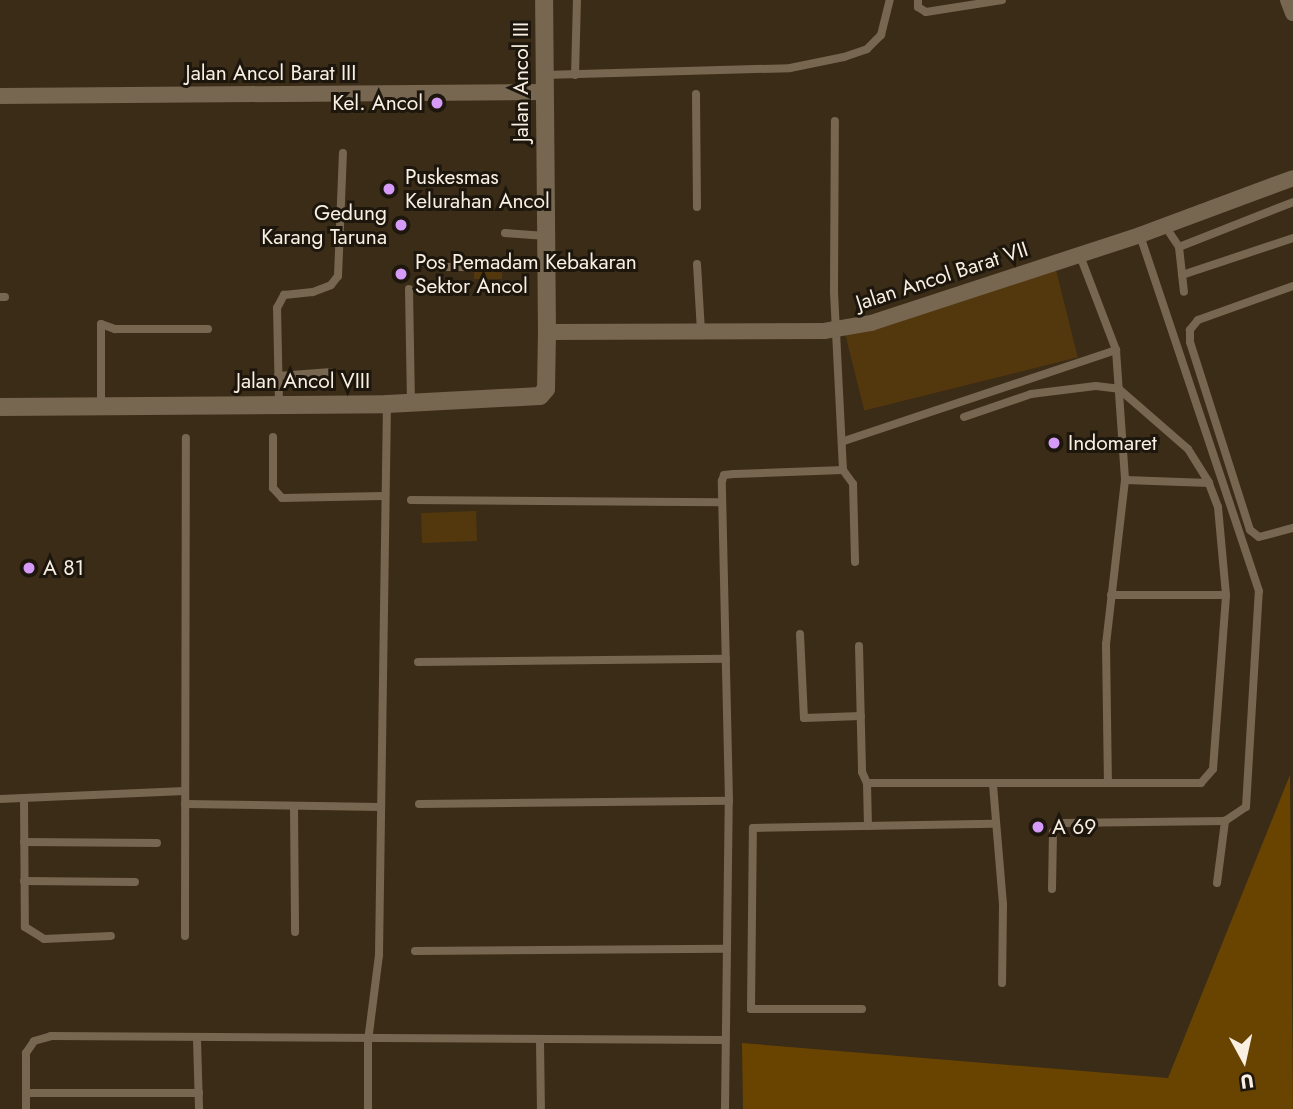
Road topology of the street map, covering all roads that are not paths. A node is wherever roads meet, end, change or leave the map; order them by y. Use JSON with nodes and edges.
{"nodes":[{"id":1,"x":544,"y":0,"type":"edge"},
{"id":2,"x":577,"y":0,"type":"edge"},
{"id":3,"x":890,"y":0,"type":"edge"},
{"id":4,"x":918,"y":0,"type":"edge"},
{"id":5,"x":1002,"y":0,"type":"edge"},
{"id":6,"x":1288,"y":0,"type":"edge"},
{"id":7,"x":1293,"y":13,"type":"edge"},
{"id":8,"x":575,"y":75,"type":"junction"},
{"id":9,"x":542,"y":83,"type":"junction"},
{"id":10,"x":696,"y":94,"type":"dead end"},
{"id":11,"x":0,"y":96,"type":"edge"},
{"id":12,"x":835,"y":121,"type":"dead end"},
{"id":13,"x":343,"y":153,"type":"dead end"},
{"id":14,"x":1293,"y":178,"type":"edge"},
{"id":15,"x":1293,"y":202,"type":"edge"},
{"id":16,"x":697,"y":206,"type":"dead end"},
{"id":17,"x":1166,"y":226,"type":"junction"},
{"id":18,"x":505,"y":233,"type":"dead end"},
{"id":19,"x":1140,"y":235,"type":"junction"},
{"id":20,"x":546,"y":236,"type":"junction"},
{"id":21,"x":1293,"y":237,"type":"edge"},
{"id":22,"x":1179,"y":247,"type":"junction"},
{"id":23,"x":1079,"y":253,"type":"junction"},
{"id":24,"x":697,"y":264,"type":"dead end"},
{"id":25,"x":447,"y":267,"type":"dead end"},
{"id":26,"x":474,"y":267,"type":"dead end"},
{"id":27,"x":502,"y":267,"type":"dead end"},
{"id":28,"x":547,"y":267,"type":"junction"},
{"id":29,"x":1182,"y":275,"type":"junction"},
{"id":30,"x":1293,"y":286,"type":"edge"},
{"id":31,"x":409,"y":289,"type":"dead end"},
{"id":32,"x":1184,"y":292,"type":"dead end"},
{"id":33,"x":208,"y":329,"type":"dead end"},
{"id":34,"x":839,"y":329,"type":"junction"},
{"id":35,"x":701,"y":331,"type":"junction"},
{"id":36,"x":547,"y":332,"type":"junction"},
{"id":37,"x":1115,"y":350,"type":"junction"},
{"id":38,"x":331,"y":372,"type":"dead end"},
{"id":39,"x":278,"y":376,"type":"junction"},
{"id":40,"x":1119,"y":389,"type":"junction"},
{"id":41,"x":279,"y":403,"type":"junction"},
{"id":42,"x":411,"y":403,"type":"junction"},
{"id":43,"x":387,"y":404,"type":"junction"},
{"id":44,"x":101,"y":406,"type":"junction"},
{"id":45,"x":0,"y":407,"type":"edge"},
{"id":46,"x":964,"y":417,"type":"dead end"},
{"id":47,"x":273,"y":437,"type":"dead end"},
{"id":48,"x":186,"y":438,"type":"dead end"},
{"id":49,"x":844,"y":441,"type":"junction"},
{"id":50,"x":843,"y":470,"type":"junction"},
{"id":51,"x":1125,"y":480,"type":"junction"},
{"id":52,"x":1209,"y":482,"type":"junction"},
{"id":53,"x":383,"y":496,"type":"junction"},
{"id":54,"x":411,"y":500,"type":"dead end"},
{"id":55,"x":721,"y":502,"type":"junction"},
{"id":56,"x":1293,"y":528,"type":"edge"},
{"id":57,"x":855,"y":562,"type":"dead end"},
{"id":58,"x":1111,"y":595,"type":"junction"},
{"id":59,"x":1226,"y":595,"type":"junction"},
{"id":60,"x":800,"y":634,"type":"dead end"},
{"id":61,"x":859,"y":646,"type":"dead end"},
{"id":62,"x":726,"y":659,"type":"junction"},
{"id":63,"x":418,"y":662,"type":"dead end"},
{"id":64,"x":861,"y":716,"type":"junction"},
{"id":65,"x":1108,"y":780,"type":"junction"},
{"id":66,"x":866,"y":783,"type":"junction"},
{"id":67,"x":993,"y":785,"type":"junction"},
{"id":68,"x":185,"y":792,"type":"junction"},
{"id":69,"x":24,"y":799,"type":"junction"},
{"id":70,"x":0,"y":800,"type":"edge"},
{"id":71,"x":729,"y":801,"type":"junction"},
{"id":72,"x":185,"y":804,"type":"junction"},
{"id":73,"x":419,"y":804,"type":"dead end"},
{"id":74,"x":380,"y":807,"type":"junction"},
{"id":75,"x":294,"y":808,"type":"junction"},
{"id":76,"x":1225,"y":821,"type":"junction"},
{"id":77,"x":993,"y":824,"type":"junction"},
{"id":78,"x":868,"y":826,"type":"junction"},
{"id":79,"x":24,"y":842,"type":"junction"},
{"id":80,"x":157,"y":843,"type":"dead end"},
{"id":81,"x":24,"y":881,"type":"junction"},
{"id":82,"x":135,"y":882,"type":"dead end"},
{"id":83,"x":1217,"y":883,"type":"dead end"},
{"id":84,"x":1052,"y":889,"type":"dead end"},
{"id":85,"x":295,"y":932,"type":"dead end"},
{"id":86,"x":111,"y":936,"type":"dead end"},
{"id":87,"x":185,"y":936,"type":"dead end"},
{"id":88,"x":725,"y":949,"type":"junction"},
{"id":89,"x":415,"y":951,"type":"dead end"},
{"id":90,"x":1002,"y":983,"type":"dead end"},
{"id":91,"x":862,"y":1009,"type":"dead end"},
{"id":92,"x":197,"y":1040,"type":"junction"},
{"id":93,"x":724,"y":1040,"type":"junction"},
{"id":94,"x":368,"y":1041,"type":"junction"},
{"id":95,"x":540,"y":1041,"type":"junction"},
{"id":96,"x":26,"y":1093,"type":"junction"},
{"id":97,"x":199,"y":1093,"type":"junction"},
{"id":98,"x":26,"y":1109,"type":"edge"},
{"id":99,"x":200,"y":1109,"type":"edge"},
{"id":100,"x":368,"y":1109,"type":"edge"},
{"id":101,"x":541,"y":1109,"type":"edge"},
{"id":102,"x":725,"y":1109,"type":"edge"}],
"edges":[{"from":1,"to":9,"type":"street","name":"Jalan Ancol III"},
{"from":2,"to":8,"type":"lane"},
{"from":3,"to":8,"type":"lane"},
{"from":4,"to":5,"type":"lane"},
{"from":6,"to":7,"type":"street"},
{"from":8,"to":9,"type":"lane"},
{"from":9,"to":11,"type":"street","name":"Jalan Ancol Barat III"},
{"from":9,"to":20,"type":"street","name":"Jalan Ancol III"},
{"from":10,"to":16,"type":"lane"},
{"from":12,"to":34,"type":"lane"},
{"from":13,"to":39,"type":"lane"},
{"from":14,"to":17,"type":"street","name":"Jalan Ancol Barat VII"},
{"from":15,"to":22,"type":"lane"},
{"from":17,"to":19,"type":"street","name":"Jalan Ancol Barat VII"},
{"from":17,"to":22,"type":"lane"},
{"from":18,"to":20,"type":"lane"},
{"from":19,"to":23,"type":"street","name":"Jalan Ancol Barat VII"},
{"from":19,"to":76,"type":"lane"},
{"from":20,"to":28,"type":"street","name":"Jalan Ancol III"},
{"from":21,"to":29,"type":"lane"},
{"from":22,"to":29,"type":"lane"},
{"from":23,"to":34,"type":"street","name":"Jalan Ancol Barat VII"},
{"from":23,"to":37,"type":"lane"},
{"from":24,"to":35,"type":"lane"},
{"from":25,"to":26,"type":"lane"},
{"from":27,"to":28,"type":"lane"},
{"from":28,"to":36,"type":"street","name":"Jalan Ancol III"},
{"from":29,"to":32,"type":"lane"},
{"from":30,"to":56,"type":"lane"},
{"from":31,"to":42,"type":"lane"},
{"from":33,"to":44,"type":"lane"},
{"from":34,"to":35,"type":"street","name":"Jalan Ancol Barat VII"},
{"from":34,"to":49,"type":"lane"},
{"from":35,"to":36,"type":"street","name":"Jalan Ancol Barat VII"},
{"from":36,"to":42,"type":"street","name":"Jalan Ancol VIII"},
{"from":37,"to":40,"type":"lane"},
{"from":37,"to":49,"type":"lane"},
{"from":38,"to":39,"type":"lane"},
{"from":39,"to":41,"type":"lane"},
{"from":40,"to":46,"type":"lane"},
{"from":40,"to":51,"type":"lane"},
{"from":40,"to":52,"type":"lane"},
{"from":41,"to":43,"type":"street","name":"Jalan Ancol VIII"},
{"from":41,"to":44,"type":"street","name":"Jalan Ancol VIII"},
{"from":42,"to":43,"type":"street","name":"Jalan Ancol VIII"},
{"from":43,"to":53,"type":"lane"},
{"from":44,"to":45,"type":"street","name":"Jalan Ancol VIII"},
{"from":47,"to":53,"type":"lane"},
{"from":48,"to":68,"type":"lane"},
{"from":49,"to":50,"type":"lane"},
{"from":50,"to":55,"type":"lane"},
{"from":50,"to":57,"type":"lane"},
{"from":51,"to":52,"type":"lane"},
{"from":51,"to":58,"type":"lane"},
{"from":52,"to":59,"type":"lane"},
{"from":53,"to":74,"type":"lane"},
{"from":54,"to":55,"type":"lane"},
{"from":55,"to":62,"type":"lane"},
{"from":58,"to":59,"type":"lane"},
{"from":58,"to":65,"type":"lane"},
{"from":59,"to":65,"type":"lane"},
{"from":60,"to":64,"type":"lane"},
{"from":61,"to":64,"type":"lane"},
{"from":62,"to":63,"type":"lane"},
{"from":62,"to":71,"type":"lane"},
{"from":64,"to":66,"type":"lane"},
{"from":65,"to":67,"type":"lane"},
{"from":66,"to":67,"type":"lane"},
{"from":66,"to":78,"type":"lane"},
{"from":67,"to":77,"type":"lane"},
{"from":68,"to":69,"type":"lane"},
{"from":68,"to":72,"type":"lane"},
{"from":69,"to":70,"type":"lane"},
{"from":69,"to":79,"type":"lane"},
{"from":71,"to":73,"type":"lane"},
{"from":71,"to":88,"type":"lane"},
{"from":72,"to":75,"type":"lane"},
{"from":72,"to":87,"type":"lane"},
{"from":74,"to":75,"type":"lane"},
{"from":74,"to":94,"type":"lane"},
{"from":75,"to":85,"type":"lane"},
{"from":76,"to":83,"type":"lane"},
{"from":76,"to":84,"type":"lane"},
{"from":77,"to":78,"type":"lane"},
{"from":77,"to":90,"type":"lane"},
{"from":78,"to":91,"type":"lane"},
{"from":79,"to":80,"type":"lane"},
{"from":79,"to":81,"type":"lane"},
{"from":81,"to":82,"type":"lane"},
{"from":81,"to":86,"type":"lane"},
{"from":88,"to":89,"type":"lane"},
{"from":88,"to":93,"type":"lane"},
{"from":92,"to":94,"type":"lane"},
{"from":92,"to":96,"type":"lane"},
{"from":92,"to":97,"type":"lane"},
{"from":93,"to":95,"type":"lane"},
{"from":93,"to":102,"type":"lane"},
{"from":94,"to":95,"type":"lane"},
{"from":94,"to":100,"type":"lane"},
{"from":95,"to":101,"type":"lane"},
{"from":96,"to":97,"type":"lane"},
{"from":96,"to":98,"type":"lane"},
{"from":97,"to":99,"type":"lane"}]}
